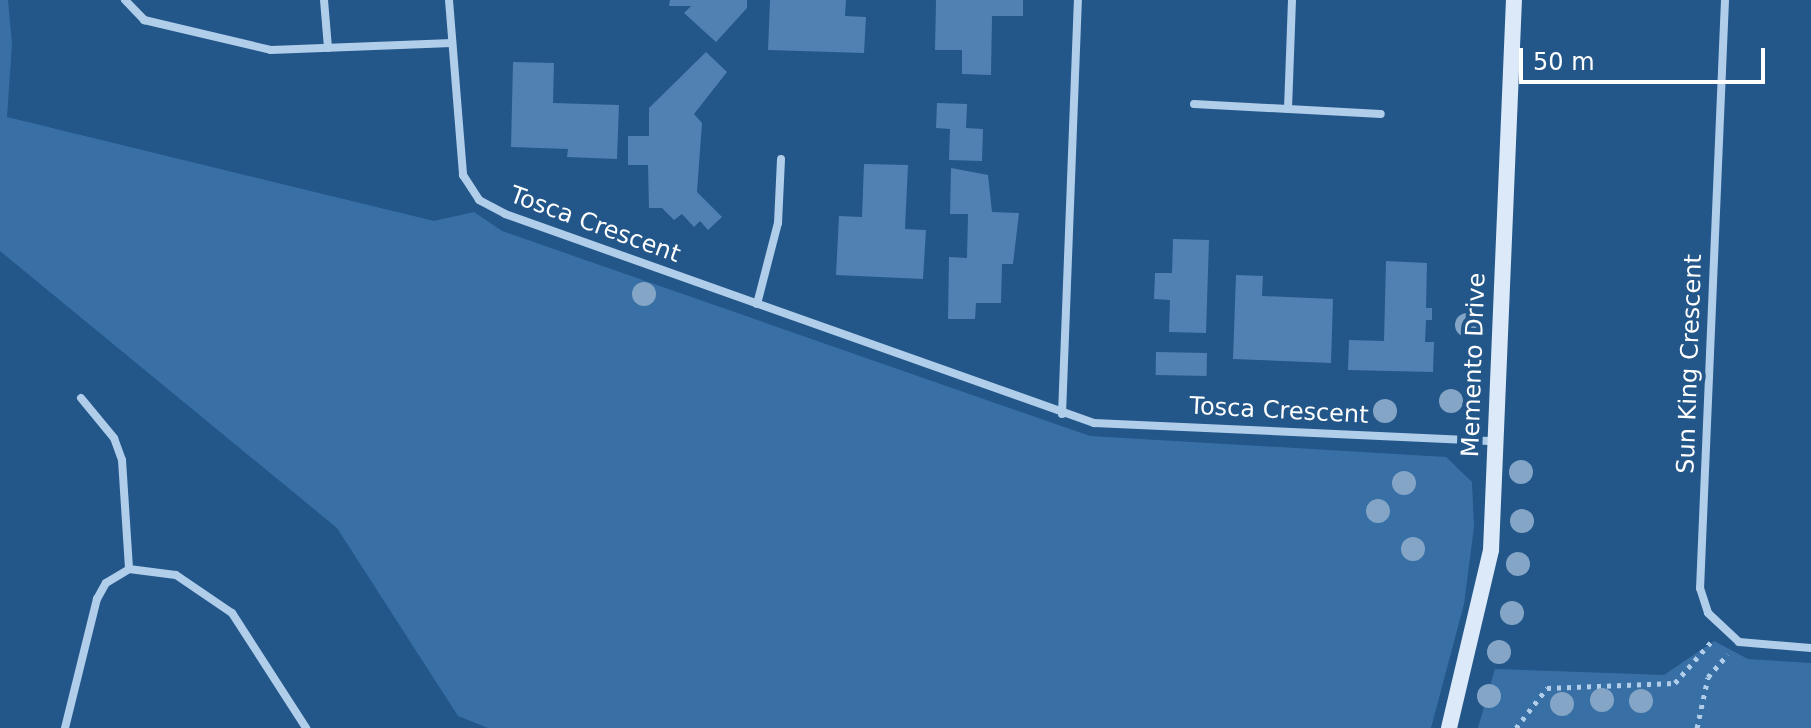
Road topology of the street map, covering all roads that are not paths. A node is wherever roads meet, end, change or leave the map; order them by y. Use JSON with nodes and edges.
{"nodes":[{"id":1,"x":125,"y":0,"type":"edge"},
{"id":2,"x":324,"y":0,"type":"edge"},
{"id":3,"x":449,"y":0,"type":"edge"},
{"id":4,"x":1078,"y":0,"type":"edge"},
{"id":5,"x":1292,"y":0,"type":"edge"},
{"id":6,"x":1514,"y":0,"type":"edge"},
{"id":7,"x":1725,"y":0,"type":"edge"},
{"id":8,"x":452,"y":43,"type":"junction"},
{"id":9,"x":328,"y":48,"type":"junction"},
{"id":10,"x":1194,"y":104,"type":"dead end"},
{"id":11,"x":1288,"y":109,"type":"junction"},
{"id":12,"x":1381,"y":114,"type":"dead end"},
{"id":13,"x":781,"y":159,"type":"dead end"},
{"id":14,"x":757,"y":304,"type":"junction"},
{"id":15,"x":81,"y":398,"type":"dead end"},
{"id":16,"x":1062,"y":414,"type":"junction"},
{"id":17,"x":1495,"y":441,"type":"junction"},
{"id":18,"x":129,"y":569,"type":"junction"},
{"id":19,"x":1811,"y":648,"type":"edge"},
{"id":20,"x":65,"y":728,"type":"edge"},
{"id":21,"x":306,"y":728,"type":"edge"},
{"id":22,"x":1449,"y":728,"type":"edge"}],
"edges":[{"from":1,"to":9,"type":"street"},
{"from":2,"to":9,"type":"street"},
{"from":3,"to":8,"type":"street","name":"Tosca Crescent"},
{"from":4,"to":16,"type":"street"},
{"from":5,"to":11,"type":"street"},
{"from":6,"to":17,"type":"street","name":"Memento Drive"},
{"from":7,"to":19,"type":"street","name":"Sun King Crescent"},
{"from":8,"to":9,"type":"street"},
{"from":8,"to":14,"type":"street","name":"Tosca Crescent"},
{"from":10,"to":11,"type":"street"},
{"from":11,"to":12,"type":"street"},
{"from":13,"to":14,"type":"street"},
{"from":14,"to":16,"type":"street","name":"Tosca Crescent"},
{"from":15,"to":18,"type":"street"},
{"from":16,"to":17,"type":"street","name":"Tosca Crescent"},
{"from":17,"to":22,"type":"street","name":"Memento Drive"},
{"from":18,"to":20,"type":"street"},
{"from":18,"to":21,"type":"street"}]}
